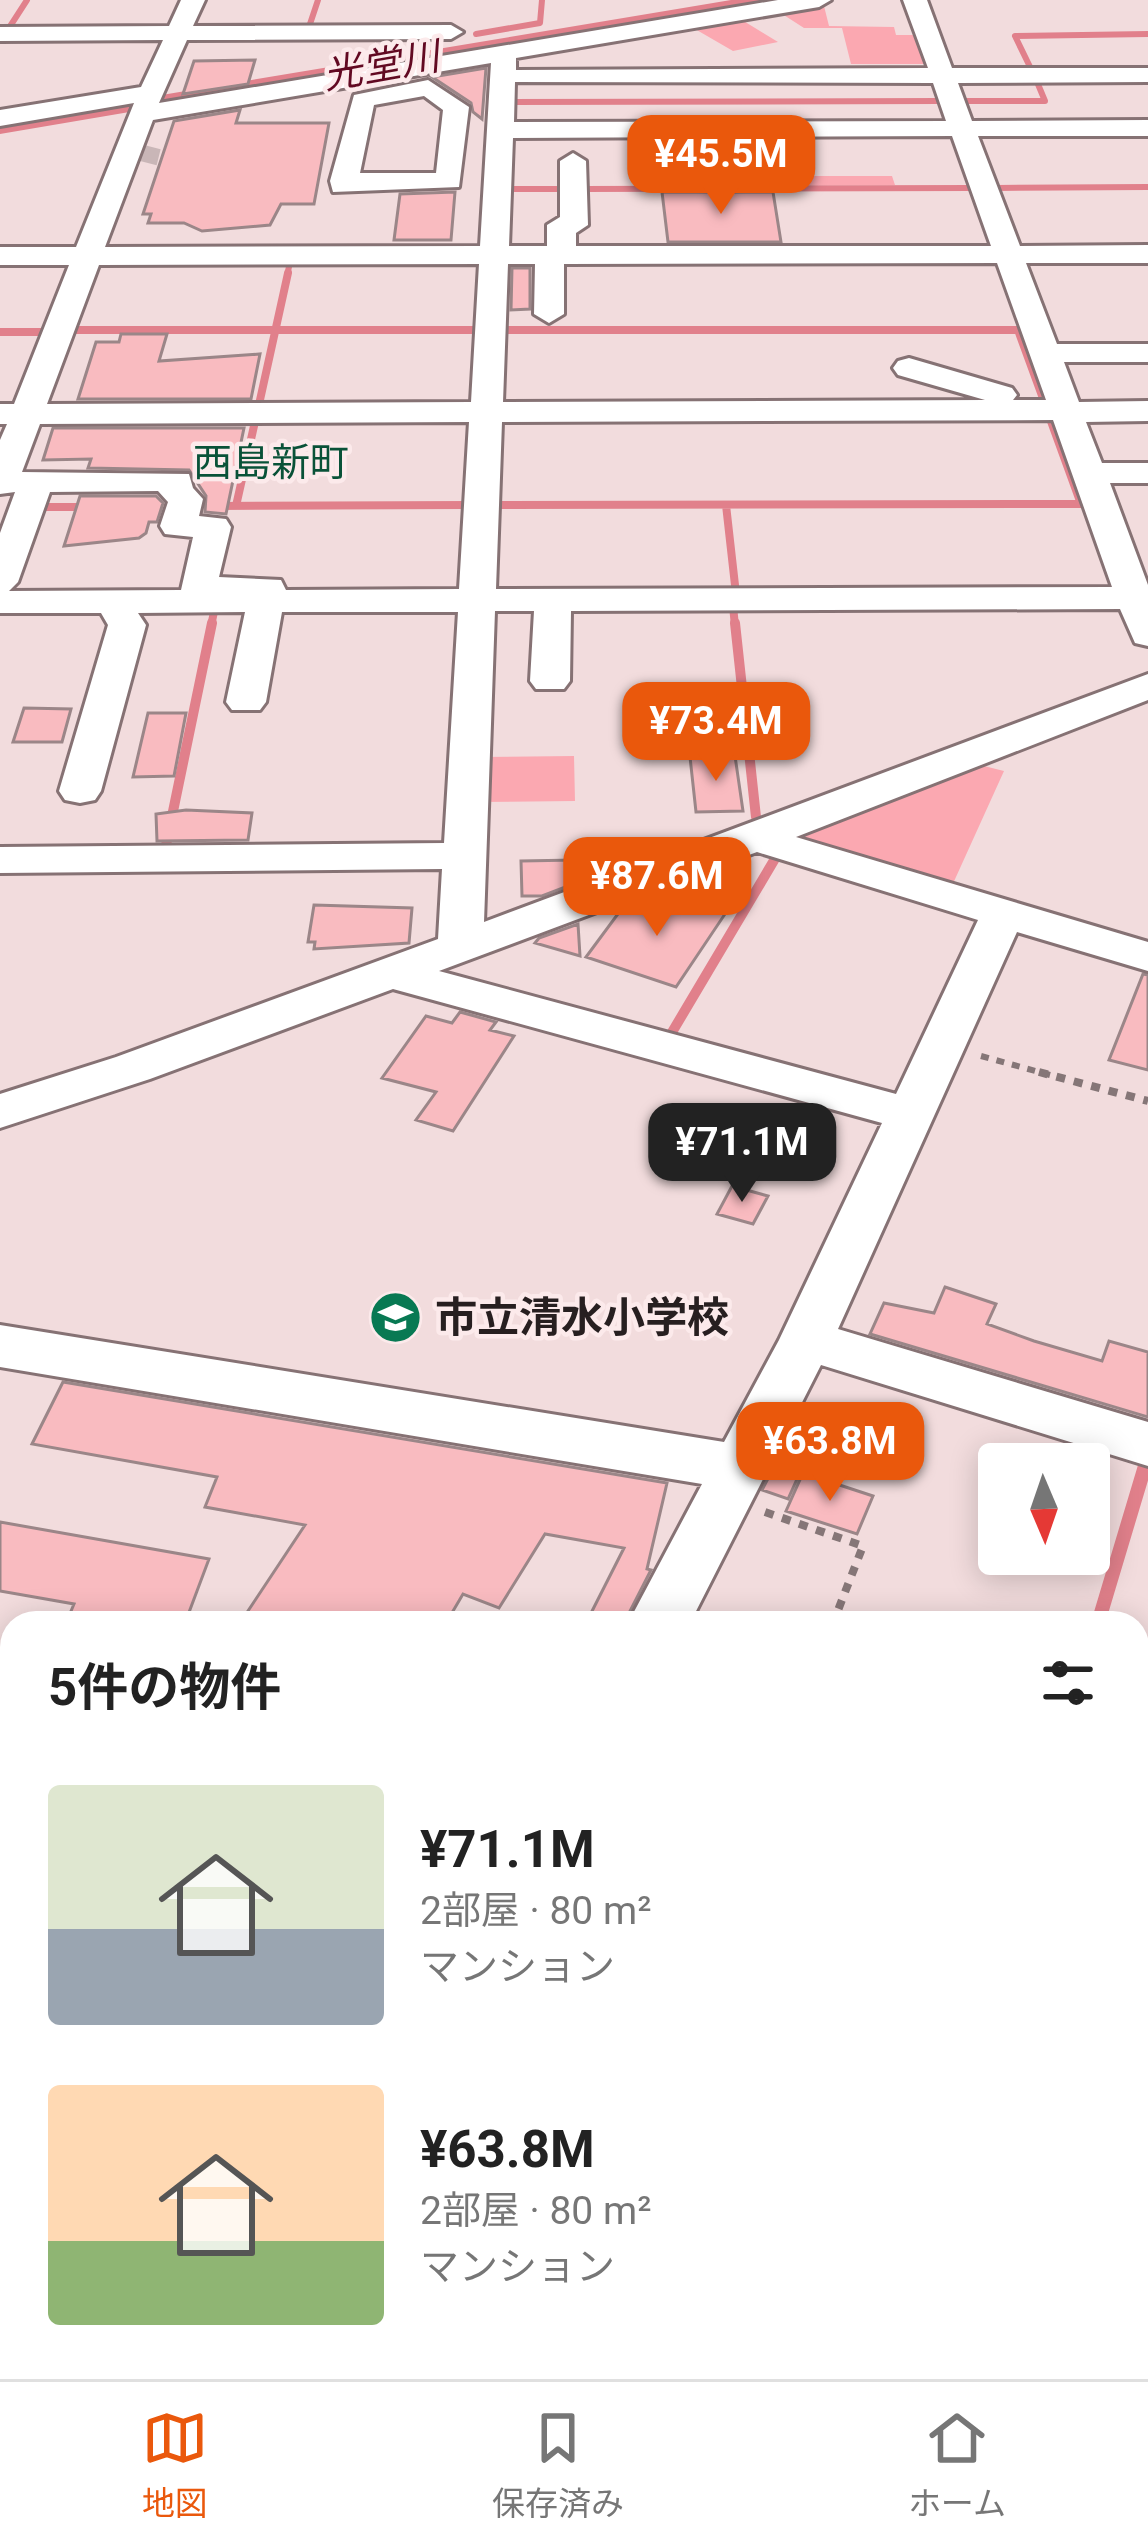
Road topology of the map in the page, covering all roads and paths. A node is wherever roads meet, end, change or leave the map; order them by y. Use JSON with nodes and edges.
{"nodes":[{"id":1,"x":32,"y":0,"type":"edge"},
{"id":2,"x":194,"y":0,"type":"edge"},
{"id":3,"x":452,"y":0,"type":"edge"},
{"id":4,"x":705,"y":0,"type":"edge"},
{"id":5,"x":819,"y":0,"type":"edge"},
{"id":6,"x":915,"y":0,"type":"edge"},
{"id":7,"x":445,"y":32,"type":"junction"},
{"id":8,"x":5,"y":34,"type":"edge"},
{"id":9,"x":178,"y":34,"type":"junction"},
{"id":10,"x":504,"y":53,"type":"junction"},
{"id":11,"x":1148,"y":75,"type":"edge"},
{"id":12,"x":943,"y":76,"type":"junction"},
{"id":13,"x":150,"y":102,"type":"junction"},
{"id":14,"x":298,"y":115,"type":"dead end"},
{"id":15,"x":193,"y":116,"type":"junction"},
{"id":16,"x":0,"y":118,"type":"edge"},
{"id":17,"x":1148,"y":128,"type":"edge"},
{"id":18,"x":963,"y":129,"type":"junction"},
{"id":19,"x":499,"y":130,"type":"junction"},
{"id":20,"x":573,"y":161,"type":"dead end"},
{"id":21,"x":111,"y":193,"type":"junction"},
{"id":22,"x":337,"y":213,"type":"junction"},
{"id":23,"x":134,"y":226,"type":"dead end"},
{"id":24,"x":1008,"y":254,"type":"junction"},
{"id":25,"x":1148,"y":254,"type":"edge"},
{"id":26,"x":493,"y":255,"type":"junction"},
{"id":27,"x":556,"y":255,"type":"junction"},
{"id":28,"x":0,"y":256,"type":"edge"},
{"id":29,"x":87,"y":256,"type":"junction"},
{"id":30,"x":549,"y":314,"type":"dead end"},
{"id":31,"x":1043,"y":353,"type":"junction"},
{"id":32,"x":1148,"y":353,"type":"edge"},
{"id":33,"x":909,"y":368,"type":"dead end"},
{"id":34,"x":1024,"y":410,"type":"junction"},
{"id":35,"x":1063,"y":411,"type":"junction"},
{"id":36,"x":486,"y":412,"type":"junction"},
{"id":37,"x":1148,"y":412,"type":"edge"},
{"id":38,"x":13,"y":414,"type":"edge"},
{"id":39,"x":1086,"y":473,"type":"junction"},
{"id":40,"x":1148,"y":473,"type":"edge"},
{"id":41,"x":12,"y":482,"type":"edge"},
{"id":42,"x":0,"y":582,"type":"edge"},
{"id":43,"x":1134,"y":598,"type":"junction"},
{"id":44,"x":553,"y":600,"type":"junction"},
{"id":45,"x":266,"y":601,"type":"junction"},
{"id":46,"x":476,"y":601,"type":"junction"},
{"id":47,"x":0,"y":602,"type":"edge"},
{"id":48,"x":113,"y":602,"type":"junction"},
{"id":49,"x":1148,"y":635,"type":"edge"},
{"id":50,"x":550,"y":681,"type":"dead end"},
{"id":51,"x":1148,"y":686,"type":"edge"},
{"id":52,"x":246,"y":702,"type":"dead end"},
{"id":53,"x":80,"y":790,"type":"dead end"},
{"id":54,"x":755,"y":838,"type":"junction"},
{"id":55,"x":464,"y":856,"type":"junction"},
{"id":56,"x":0,"y":860,"type":"edge"},
{"id":57,"x":1004,"y":914,"type":"junction"},
{"id":58,"x":460,"y":947,"type":"junction"},
{"id":59,"x":1148,"y":957,"type":"edge"},
{"id":60,"x":390,"y":973,"type":"junction"},
{"id":61,"x":944,"y":1046,"type":"junction"},
{"id":62,"x":1148,"y":1101,"type":"edge"},
{"id":63,"x":0,"y":1111,"type":"edge"},
{"id":64,"x":913,"y":1115,"type":"junction"},
{"id":65,"x":806,"y":1340,"type":"junction"},
{"id":66,"x":0,"y":1346,"type":"edge"},
{"id":67,"x":1148,"y":1444,"type":"edge"},
{"id":68,"x":732,"y":1483,"type":"junction"},
{"id":69,"x":665,"y":1611,"type":"edge"},
{"id":70,"x":838,"y":1611,"type":"edge"}],
"edges":[{"from":1,"to":8,"type":"street"},
{"from":2,"to":9,"type":"street"},
{"from":3,"to":7,"type":"street"},
{"from":4,"to":10,"type":"street"},
{"from":5,"to":10,"type":"street"},
{"from":6,"to":12,"type":"street"},
{"from":7,"to":9,"type":"street"},
{"from":7,"to":10,"type":"street"},
{"from":7,"to":13,"type":"street"},
{"from":8,"to":9,"type":"street"},
{"from":9,"to":13,"type":"street"},
{"from":10,"to":12,"type":"street"},
{"from":10,"to":13,"type":"street"},
{"from":10,"to":19,"type":"street"},
{"from":11,"to":12,"type":"street"},
{"from":12,"to":18,"type":"street"},
{"from":13,"to":15,"type":"street"},
{"from":13,"to":16,"type":"street"},
{"from":13,"to":21,"type":"street"},
{"from":14,"to":15,"type":"street"},
{"from":15,"to":21,"type":"street"},
{"from":17,"to":18,"type":"street"},
{"from":18,"to":19,"type":"street"},
{"from":18,"to":24,"type":"street"},
{"from":19,"to":26,"type":"street"},
{"from":20,"to":27,"type":"street"},
{"from":21,"to":29,"type":"street"},
{"from":22,"to":22,"type":"street"},
{"from":22,"to":23,"type":"street"},
{"from":22,"to":26,"type":"street"},
{"from":22,"to":29,"type":"street"},
{"from":24,"to":25,"type":"street"},
{"from":24,"to":27,"type":"street"},
{"from":24,"to":31,"type":"street"},
{"from":26,"to":27,"type":"street"},
{"from":26,"to":36,"type":"street"},
{"from":27,"to":30,"type":"street"},
{"from":28,"to":29,"type":"street"},
{"from":29,"to":38,"type":"street"},
{"from":31,"to":32,"type":"street"},
{"from":31,"to":35,"type":"street"},
{"from":33,"to":34,"type":"street"},
{"from":34,"to":35,"type":"street"},
{"from":34,"to":36,"type":"street"},
{"from":35,"to":37,"type":"street"},
{"from":35,"to":39,"type":"street"},
{"from":36,"to":38,"type":"street"},
{"from":36,"to":46,"type":"street"},
{"from":38,"to":41,"type":"street"},
{"from":39,"to":40,"type":"street"},
{"from":39,"to":43,"type":"street"},
{"from":41,"to":42,"type":"street"},
{"from":41,"to":45,"type":"street"},
{"from":43,"to":44,"type":"street"},
{"from":43,"to":49,"type":"street"},
{"from":44,"to":46,"type":"street"},
{"from":44,"to":50,"type":"street"},
{"from":45,"to":46,"type":"street"},
{"from":45,"to":48,"type":"street"},
{"from":45,"to":52,"type":"street"},
{"from":46,"to":55,"type":"street"},
{"from":47,"to":48,"type":"street"},
{"from":48,"to":53,"type":"street"},
{"from":51,"to":54,"type":"street"},
{"from":54,"to":57,"type":"street"},
{"from":54,"to":58,"type":"street"},
{"from":55,"to":56,"type":"street"},
{"from":55,"to":58,"type":"street"},
{"from":57,"to":59,"type":"street"},
{"from":57,"to":61,"type":"street"},
{"from":58,"to":60,"type":"street"},
{"from":60,"to":63,"type":"street"},
{"from":60,"to":64,"type":"street"},
{"from":61,"to":62,"type":"path"},
{"from":61,"to":64,"type":"street"},
{"from":64,"to":65,"type":"street"},
{"from":65,"to":67,"type":"street"},
{"from":65,"to":68,"type":"street"},
{"from":66,"to":68,"type":"street"},
{"from":68,"to":69,"type":"street"},
{"from":68,"to":70,"type":"path"}]}
